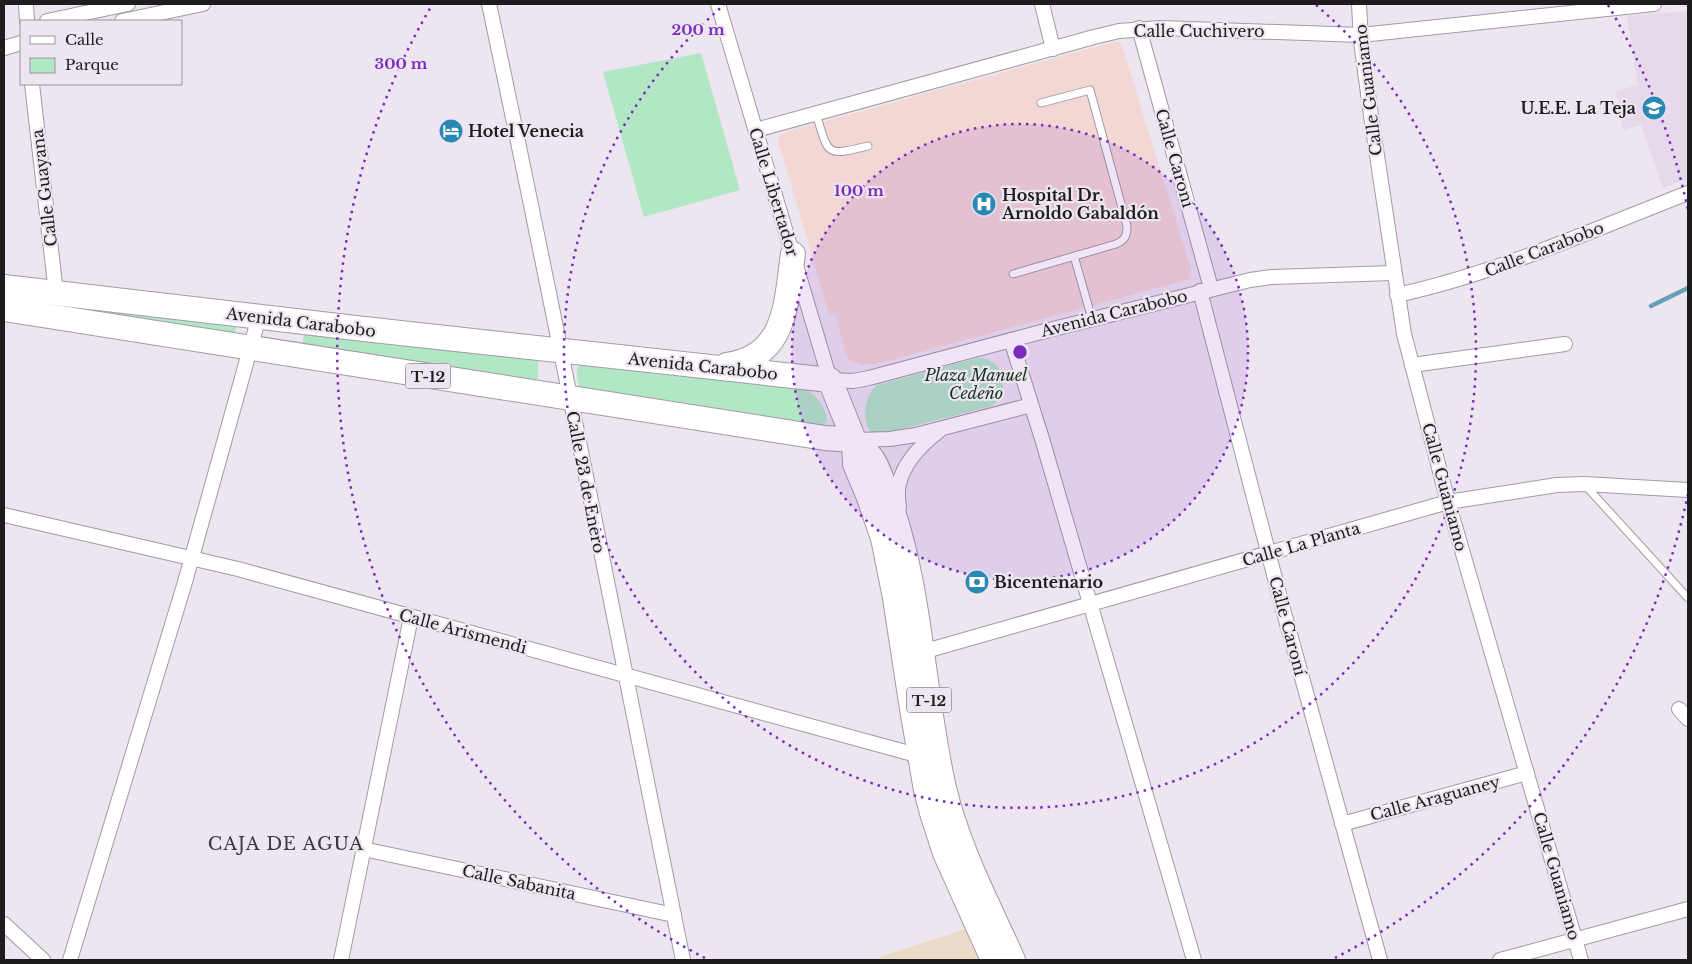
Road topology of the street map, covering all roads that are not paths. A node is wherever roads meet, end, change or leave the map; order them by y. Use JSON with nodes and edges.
{"nodes":[{"id":1,"x":26,"y":4,"type":"edge"},
{"id":2,"x":128,"y":4,"type":"edge"},
{"id":3,"x":203,"y":4,"type":"edge"},
{"id":4,"x":489,"y":4,"type":"edge"},
{"id":5,"x":718,"y":4,"type":"edge"},
{"id":6,"x":1042,"y":4,"type":"edge"},
{"id":7,"x":1359,"y":4,"type":"edge"},
{"id":8,"x":1654,"y":4,"type":"edge"},
{"id":9,"x":27,"y":20,"type":"edge"},
{"id":10,"x":52,"y":20,"type":"edge"},
{"id":11,"x":127,"y":20,"type":"edge"},
{"id":12,"x":1139,"y":28,"type":"junction"},
{"id":13,"x":1361,"y":35,"type":"junction"},
{"id":14,"x":20,"y":44,"type":"edge"},
{"id":15,"x":4,"y":48,"type":"edge"},
{"id":16,"x":1053,"y":49,"type":"junction"},
{"id":17,"x":32,"y":85,"type":"edge"},
{"id":18,"x":1040,"y":103,"type":"dead end"},
{"id":19,"x":816,"y":114,"type":"junction"},
{"id":20,"x":756,"y":130,"type":"junction"},
{"id":21,"x":868,"y":146,"type":"dead end"},
{"id":22,"x":1688,"y":193,"type":"edge"},
{"id":23,"x":793,"y":254,"type":"junction"},
{"id":24,"x":1074,"y":256,"type":"junction"},
{"id":25,"x":1393,"y":273,"type":"junction"},
{"id":26,"x":1013,"y":274,"type":"dead end"},
{"id":27,"x":4,"y":287,"type":"edge"},
{"id":28,"x":1206,"y":290,"type":"junction"},
{"id":29,"x":56,"y":293,"type":"junction"},
{"id":30,"x":1397,"y":295,"type":"junction"},
{"id":31,"x":4,"y":309,"type":"edge"},
{"id":32,"x":259,"y":317,"type":"junction"},
{"id":33,"x":1092,"y":319,"type":"junction"},
{"id":34,"x":1011,"y":340,"type":"junction"},
{"id":35,"x":1565,"y":344,"type":"dead end"},
{"id":36,"x":250,"y":348,"type":"junction"},
{"id":37,"x":560,"y":350,"type":"junction"},
{"id":38,"x":1412,"y":365,"type":"junction"},
{"id":39,"x":714,"y":367,"type":"junction"},
{"id":40,"x":830,"y":380,"type":"junction"},
{"id":41,"x":570,"y":398,"type":"junction"},
{"id":42,"x":1032,"y":405,"type":"junction"},
{"id":43,"x":942,"y":428,"type":"junction"},
{"id":44,"x":854,"y":440,"type":"junction"},
{"id":45,"x":1584,"y":484,"type":"junction"},
{"id":46,"x":1688,"y":490,"type":"edge"},
{"id":47,"x":1448,"y":502,"type":"junction"},
{"id":48,"x":4,"y":515,"type":"edge"},
{"id":49,"x":900,"y":533,"type":"junction"},
{"id":50,"x":1268,"y":553,"type":"junction"},
{"id":51,"x":192,"y":558,"type":"junction"},
{"id":52,"x":1688,"y":598,"type":"edge"},
{"id":53,"x":1090,"y":604,"type":"junction"},
{"id":54,"x":411,"y":617,"type":"junction"},
{"id":55,"x":922,"y":652,"type":"junction"},
{"id":56,"x":625,"y":675,"type":"junction"},
{"id":57,"x":920,"y":756,"type":"junction"},
{"id":58,"x":1527,"y":773,"type":"junction"},
{"id":59,"x":1342,"y":824,"type":"junction"},
{"id":60,"x":363,"y":850,"type":"junction"},
{"id":61,"x":1688,"y":909,"type":"edge"},
{"id":62,"x":674,"y":915,"type":"junction"},
{"id":63,"x":4,"y":924,"type":"edge"},
{"id":64,"x":1575,"y":940,"type":"junction"},
{"id":65,"x":42,"y":960,"type":"edge"},
{"id":66,"x":70,"y":960,"type":"edge"},
{"id":67,"x":340,"y":960,"type":"edge"},
{"id":68,"x":683,"y":960,"type":"edge"},
{"id":69,"x":993,"y":960,"type":"edge"},
{"id":70,"x":1013,"y":960,"type":"edge"},
{"id":71,"x":1194,"y":960,"type":"edge"},
{"id":72,"x":1380,"y":960,"type":"edge"},
{"id":73,"x":1500,"y":960,"type":"edge"},
{"id":74,"x":1581,"y":960,"type":"edge"}],
"edges":[{"from":1,"to":9,"type":"street"},
{"from":2,"to":10,"type":"street"},
{"from":3,"to":11,"type":"street"},
{"from":4,"to":37,"type":"street","name":"Calle 23 de Enero"},
{"from":5,"to":20,"type":"street","name":"Calle Libertador"},
{"from":6,"to":16,"type":"street"},
{"from":7,"to":13,"type":"street","name":"Calle Guaniamo"},
{"from":8,"to":13,"type":"street","name":"Calle Cuchivero"},
{"from":12,"to":13,"type":"street","name":"Calle Cuchivero"},
{"from":12,"to":16,"type":"street","name":"Calle Cuchivero"},
{"from":12,"to":28,"type":"street","name":"Calle Caroní"},
{"from":13,"to":25,"type":"street","name":"Calle Guaniamo"},
{"from":14,"to":15,"type":"street"},
{"from":16,"to":19,"type":"street","name":"Calle Cuchivero"},
{"from":17,"to":29,"type":"street","name":"Calle Guayana"},
{"from":18,"to":24,"type":"lane"},
{"from":19,"to":20,"type":"street","name":"Calle Cuchivero"},
{"from":19,"to":21,"type":"lane"},
{"from":20,"to":23,"type":"street","name":"Calle Libertador"},
{"from":22,"to":30,"type":"street","name":"Calle Carabobo"},
{"from":23,"to":39,"type":"highway"},
{"from":23,"to":40,"type":"street","name":"Calle Libertador"},
{"from":24,"to":26,"type":"lane"},
{"from":24,"to":33,"type":"lane"},
{"from":25,"to":28,"type":"street","name":"Avenida Carabobo"},
{"from":25,"to":30,"type":"street","name":"Calle Guaniamo"},
{"from":27,"to":29,"type":"highway","name":"Avenida Carabobo"},
{"from":28,"to":33,"type":"street","name":"Avenida Carabobo"},
{"from":28,"to":50,"type":"street","name":"Calle Caroní"},
{"from":29,"to":32,"type":"highway","name":"Avenida Carabobo"},
{"from":30,"to":38,"type":"street","name":"Calle Guaniamo"},
{"from":31,"to":36,"type":"highway","name":"Avenida Carabobo","number":"T-12"},
{"from":32,"to":36,"type":"street"},
{"from":32,"to":37,"type":"highway","name":"Avenida Carabobo"},
{"from":33,"to":34,"type":"street","name":"Avenida Carabobo"},
{"from":34,"to":40,"type":"street","name":"Avenida Carabobo"},
{"from":34,"to":42,"type":"street"},
{"from":35,"to":38,"type":"street"},
{"from":36,"to":41,"type":"highway","name":"Avenida Carabobo","number":"T-12"},
{"from":36,"to":51,"type":"street"},
{"from":37,"to":39,"type":"highway","name":"Avenida Carabobo"},
{"from":37,"to":41,"type":"street","name":"Calle 23 de Enero"},
{"from":38,"to":47,"type":"street","name":"Calle Guaniamo"},
{"from":39,"to":40,"type":"highway","name":"Avenida Carabobo"},
{"from":40,"to":44,"type":"highway","number":"T-12"},
{"from":41,"to":44,"type":"highway","name":"Avenida Carabobo","number":"T-12"},
{"from":41,"to":56,"type":"street","name":"Calle 23 de Enero"},
{"from":42,"to":43,"type":"street","name":"Avenida Carabobo"},
{"from":42,"to":53,"type":"street"},
{"from":43,"to":44,"type":"street","name":"Avenida Carabobo"},
{"from":43,"to":49,"type":"street"},
{"from":44,"to":49,"type":"highway","number":"T-12"},
{"from":44,"to":57,"type":"highway","number":"T-12"},
{"from":45,"to":46,"type":"street","name":"Calle La Planta"},
{"from":45,"to":47,"type":"street","name":"Calle La Planta"},
{"from":45,"to":52,"type":"lane"},
{"from":47,"to":50,"type":"street","name":"Calle La Planta"},
{"from":47,"to":58,"type":"street","name":"Calle Guaniamo"},
{"from":48,"to":51,"type":"street","name":"Calle Arismendi"},
{"from":49,"to":55,"type":"highway","number":"T-12"},
{"from":50,"to":53,"type":"street","name":"Calle La Planta"},
{"from":50,"to":59,"type":"street","name":"Calle Caroní"},
{"from":51,"to":54,"type":"street","name":"Calle Arismendi"},
{"from":51,"to":66,"type":"street"},
{"from":53,"to":55,"type":"street","name":"Calle La Planta"},
{"from":53,"to":71,"type":"street"},
{"from":54,"to":56,"type":"street","name":"Calle Arismendi"},
{"from":54,"to":60,"type":"street"},
{"from":55,"to":70,"type":"highway","number":"T-12"},
{"from":56,"to":57,"type":"street","name":"Calle Arismendi"},
{"from":56,"to":62,"type":"street","name":"Calle 23 de Enero"},
{"from":57,"to":69,"type":"highway","number":"T-12"},
{"from":58,"to":59,"type":"street","name":"Calle Araguaney"},
{"from":58,"to":64,"type":"street","name":"Calle Guaniamo"},
{"from":59,"to":72,"type":"street","name":"Calle Caroní"},
{"from":60,"to":62,"type":"street","name":"Calle Sabanita"},
{"from":60,"to":67,"type":"street"},
{"from":61,"to":64,"type":"street"},
{"from":62,"to":68,"type":"street","name":"Calle 23 de Enero"},
{"from":63,"to":65,"type":"street"},
{"from":64,"to":73,"type":"street"},
{"from":64,"to":74,"type":"street","name":"Calle Guaniamo"}]}
